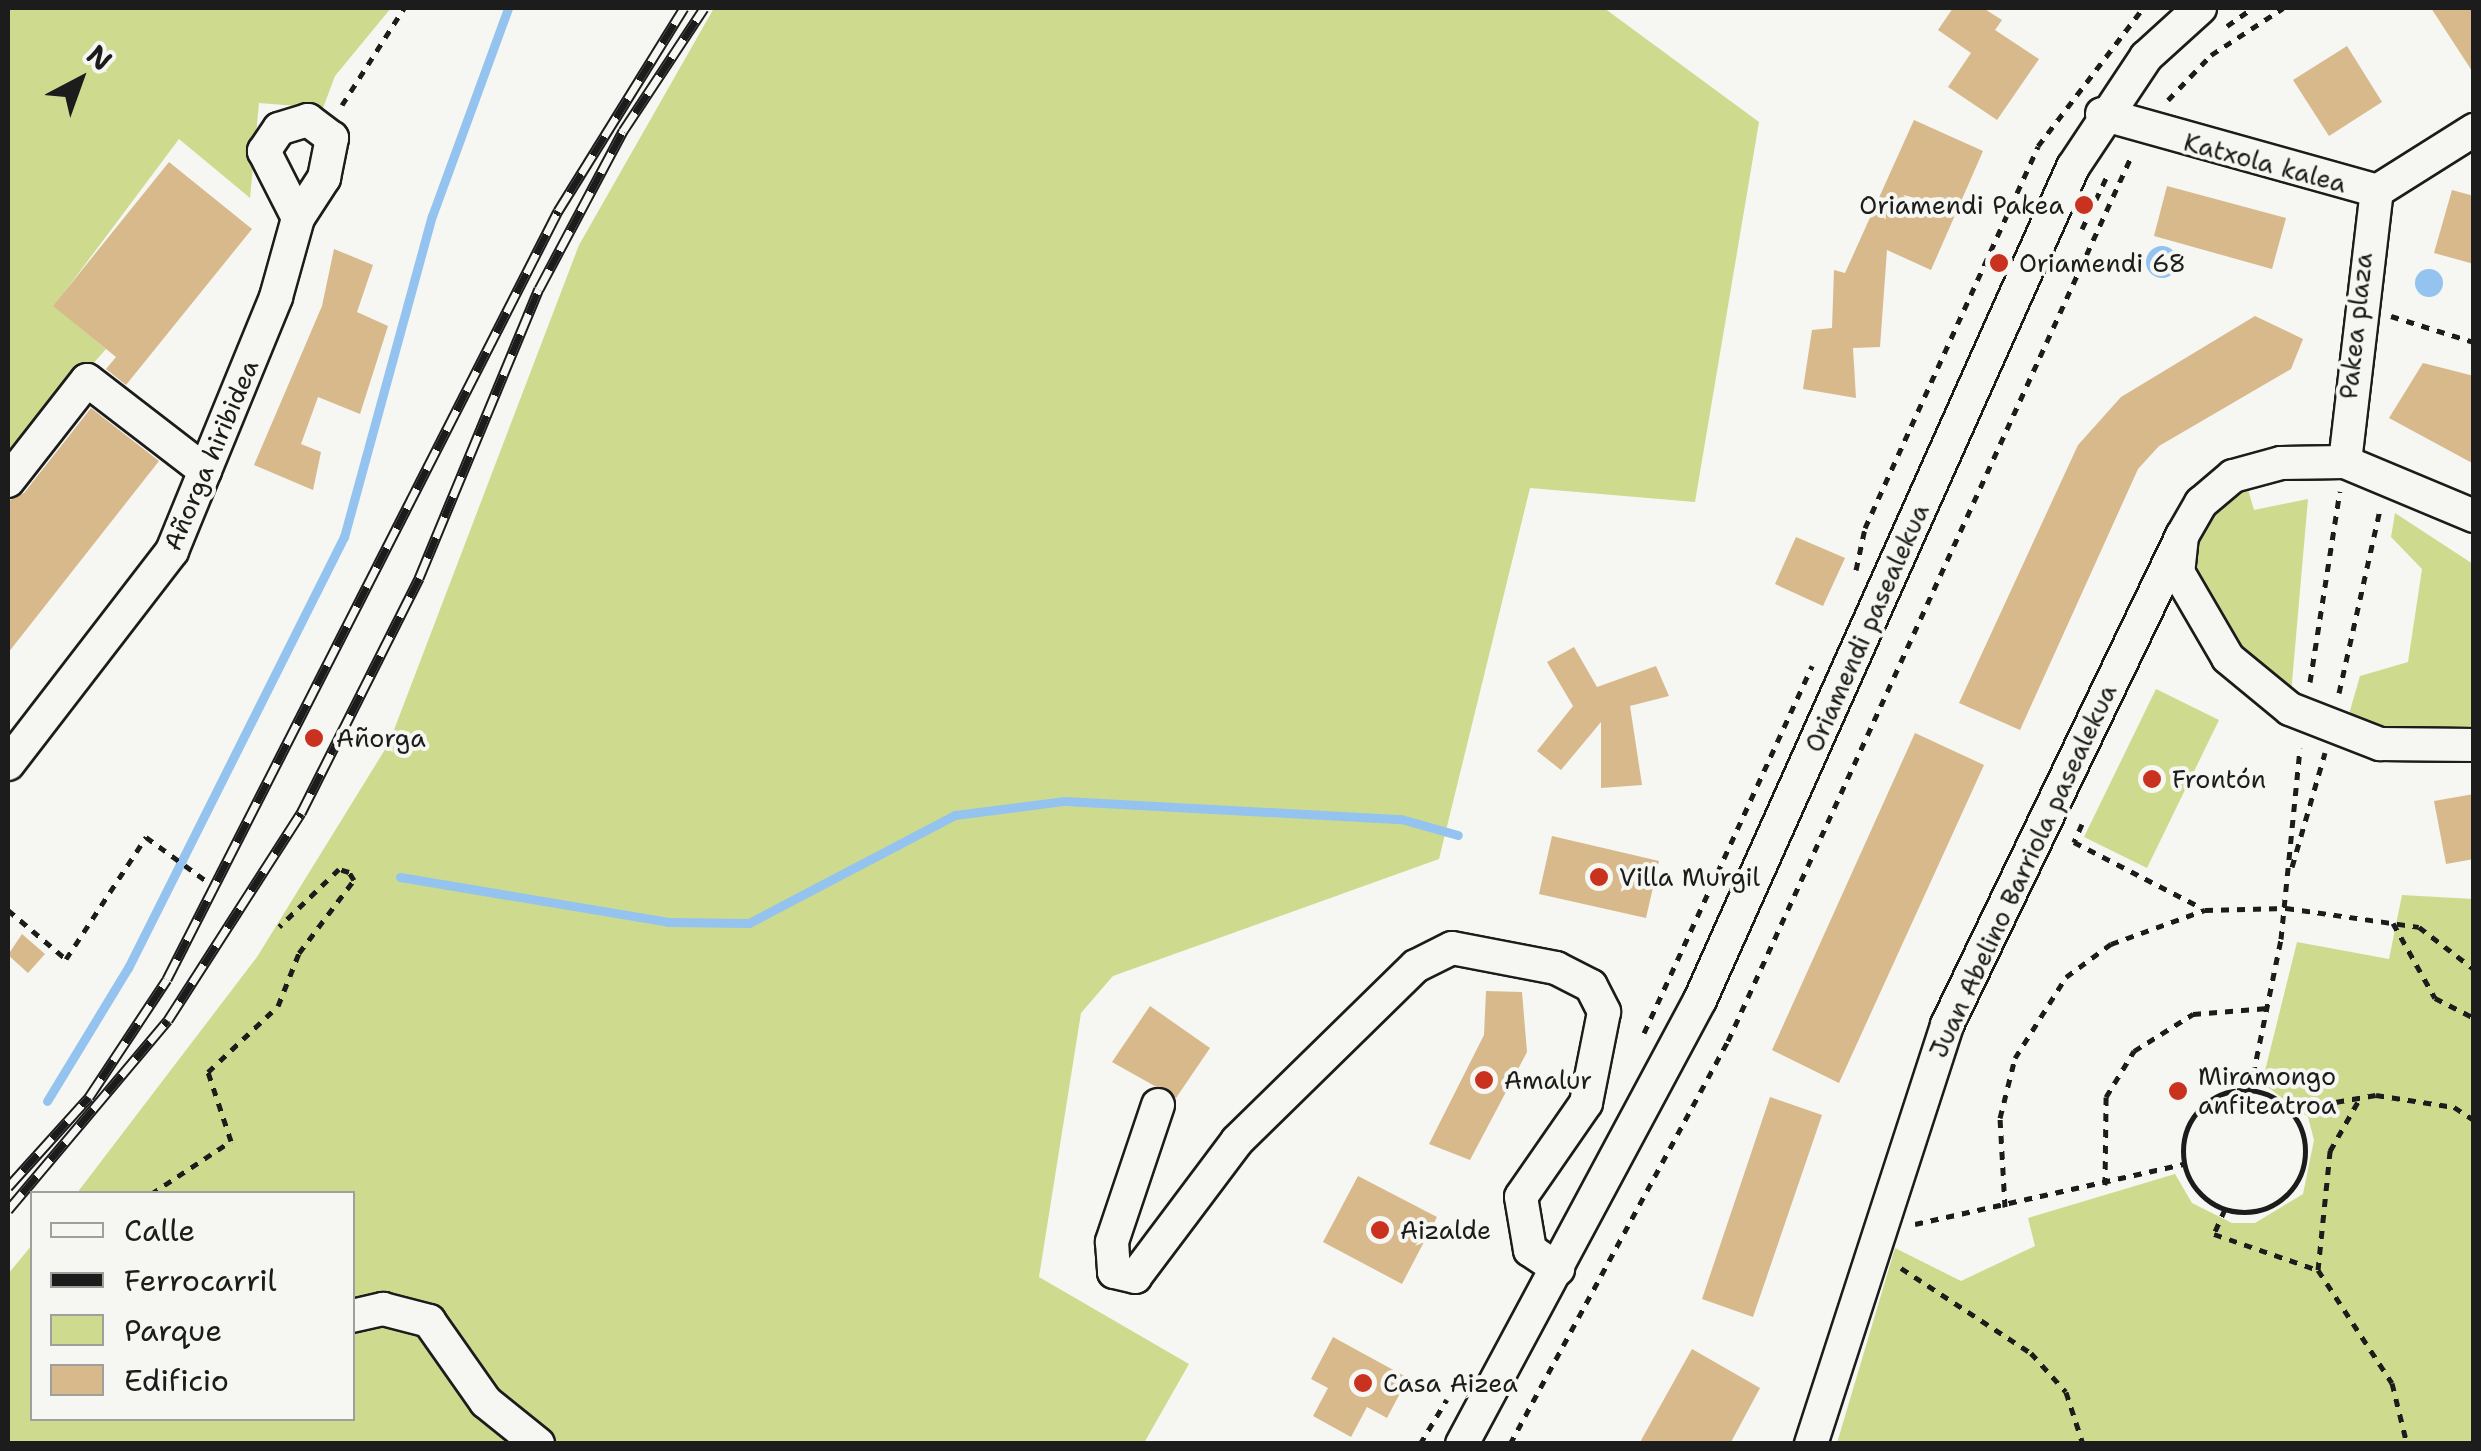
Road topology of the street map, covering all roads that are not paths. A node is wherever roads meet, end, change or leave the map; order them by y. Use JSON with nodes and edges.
{"nodes":[{"id":1,"x":2200,"y":8,"type":"edge"},
{"id":2,"x":2102,"y":114,"type":"junction"},
{"id":3,"x":2474,"y":130,"type":"edge"},
{"id":4,"x":2377,"y":191,"type":"junction"},
{"id":5,"x":298,"y":218,"type":"junction"},
{"id":6,"x":2345,"y":462,"type":"junction"},
{"id":7,"x":205,"y":471,"type":"junction"},
{"id":8,"x":8,"y":481,"type":"edge"},
{"id":9,"x":2474,"y":516,"type":"edge"},
{"id":10,"x":2182,"y":536,"type":"junction"},
{"id":11,"x":2474,"y":745,"type":"edge"},
{"id":12,"x":13,"y":746,"type":"edge"},
{"id":13,"x":1158,"y":1105,"type":"dead end"},
{"id":14,"x":1558,"y":1268,"type":"junction"},
{"id":15,"x":355,"y":1315,"type":"edge"},
{"id":16,"x":538,"y":1444,"type":"edge"},
{"id":17,"x":1462,"y":1444,"type":"edge"},
{"id":18,"x":1811,"y":1444,"type":"edge"}],
"edges":[{"from":1,"to":2,"type":"street","name":"Oriamendi pasealekua"},
{"from":2,"to":4,"type":"street","name":"Katxola kalea"},
{"from":2,"to":14,"type":"street","name":"Oriamendi pasealekua"},
{"from":3,"to":4,"type":"street","name":"Katxola kalea"},
{"from":4,"to":6,"type":"street","name":"Pakea plaza"},
{"from":5,"to":5,"type":"street","name":"Añorga hiribidea"},
{"from":5,"to":7,"type":"street","name":"Añorga hiribidea"},
{"from":6,"to":9,"type":"street"},
{"from":6,"to":10,"type":"street"},
{"from":7,"to":8,"type":"street"},
{"from":7,"to":12,"type":"street","name":"Añorga hiribidea"},
{"from":10,"to":11,"type":"street"},
{"from":10,"to":18,"type":"street","name":"Juan Abelino Barriola pasealekua"},
{"from":13,"to":14,"type":"street"},
{"from":14,"to":17,"type":"street","name":"Oriamendi pasealekua"},
{"from":15,"to":16,"type":"street"}]}
